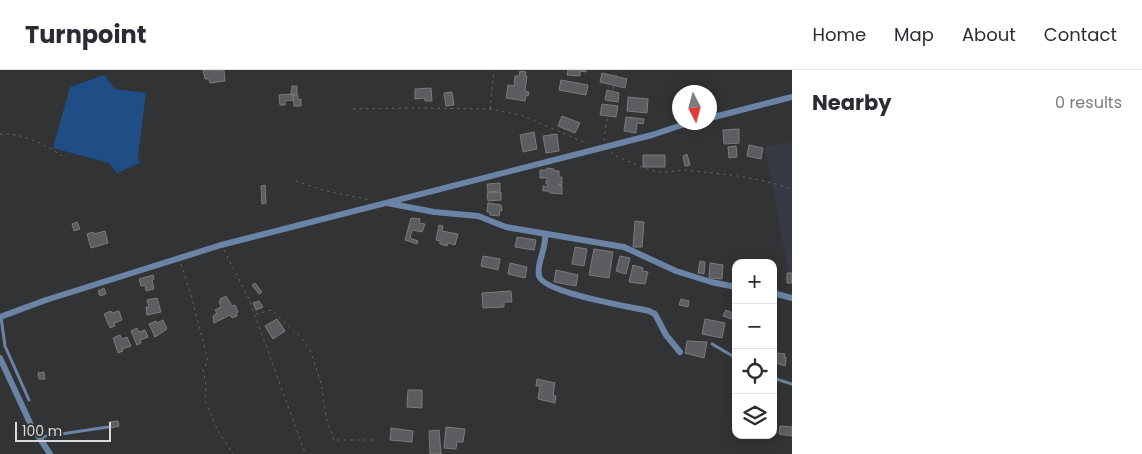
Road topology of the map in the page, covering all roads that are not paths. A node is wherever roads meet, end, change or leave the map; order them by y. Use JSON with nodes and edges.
{"nodes":[{"id":1,"x":792,"y":97,"type":"edge"},
{"id":2,"x":717,"y":116,"type":"edge"},
{"id":3,"x":672,"y":128,"type":"edge"},
{"id":4,"x":384,"y":203,"type":"junction"},
{"id":5,"x":545,"y":234,"type":"junction"},
{"id":6,"x":732,"y":286,"type":"edge"},
{"id":7,"x":777,"y":294,"type":"edge"},
{"id":8,"x":792,"y":298,"type":"edge"},
{"id":9,"x":1,"y":317,"type":"edge"},
{"id":10,"x":712,"y":344,"type":"dead end"},
{"id":11,"x":680,"y":352,"type":"dead end"},
{"id":12,"x":732,"y":356,"type":"edge"},
{"id":13,"x":0,"y":358,"type":"edge"},
{"id":14,"x":777,"y":379,"type":"edge"},
{"id":15,"x":792,"y":384,"type":"edge"},
{"id":16,"x":29,"y":400,"type":"dead end"},
{"id":17,"x":108,"y":426,"type":"dead end"},
{"id":18,"x":38,"y":436,"type":"junction"},
{"id":19,"x":50,"y":454,"type":"edge"}],
"edges":[{"from":1,"to":2,"type":"street"},
{"from":3,"to":4,"type":"street"},
{"from":4,"to":5,"type":"street"},
{"from":4,"to":9,"type":"street"},
{"from":5,"to":6,"type":"street"},
{"from":5,"to":11,"type":"street"},
{"from":7,"to":8,"type":"street"},
{"from":9,"to":16,"type":"lane"},
{"from":10,"to":12,"type":"lane"},
{"from":13,"to":18,"type":"street"},
{"from":14,"to":15,"type":"lane"},
{"from":17,"to":18,"type":"lane"},
{"from":18,"to":19,"type":"street"}]}
